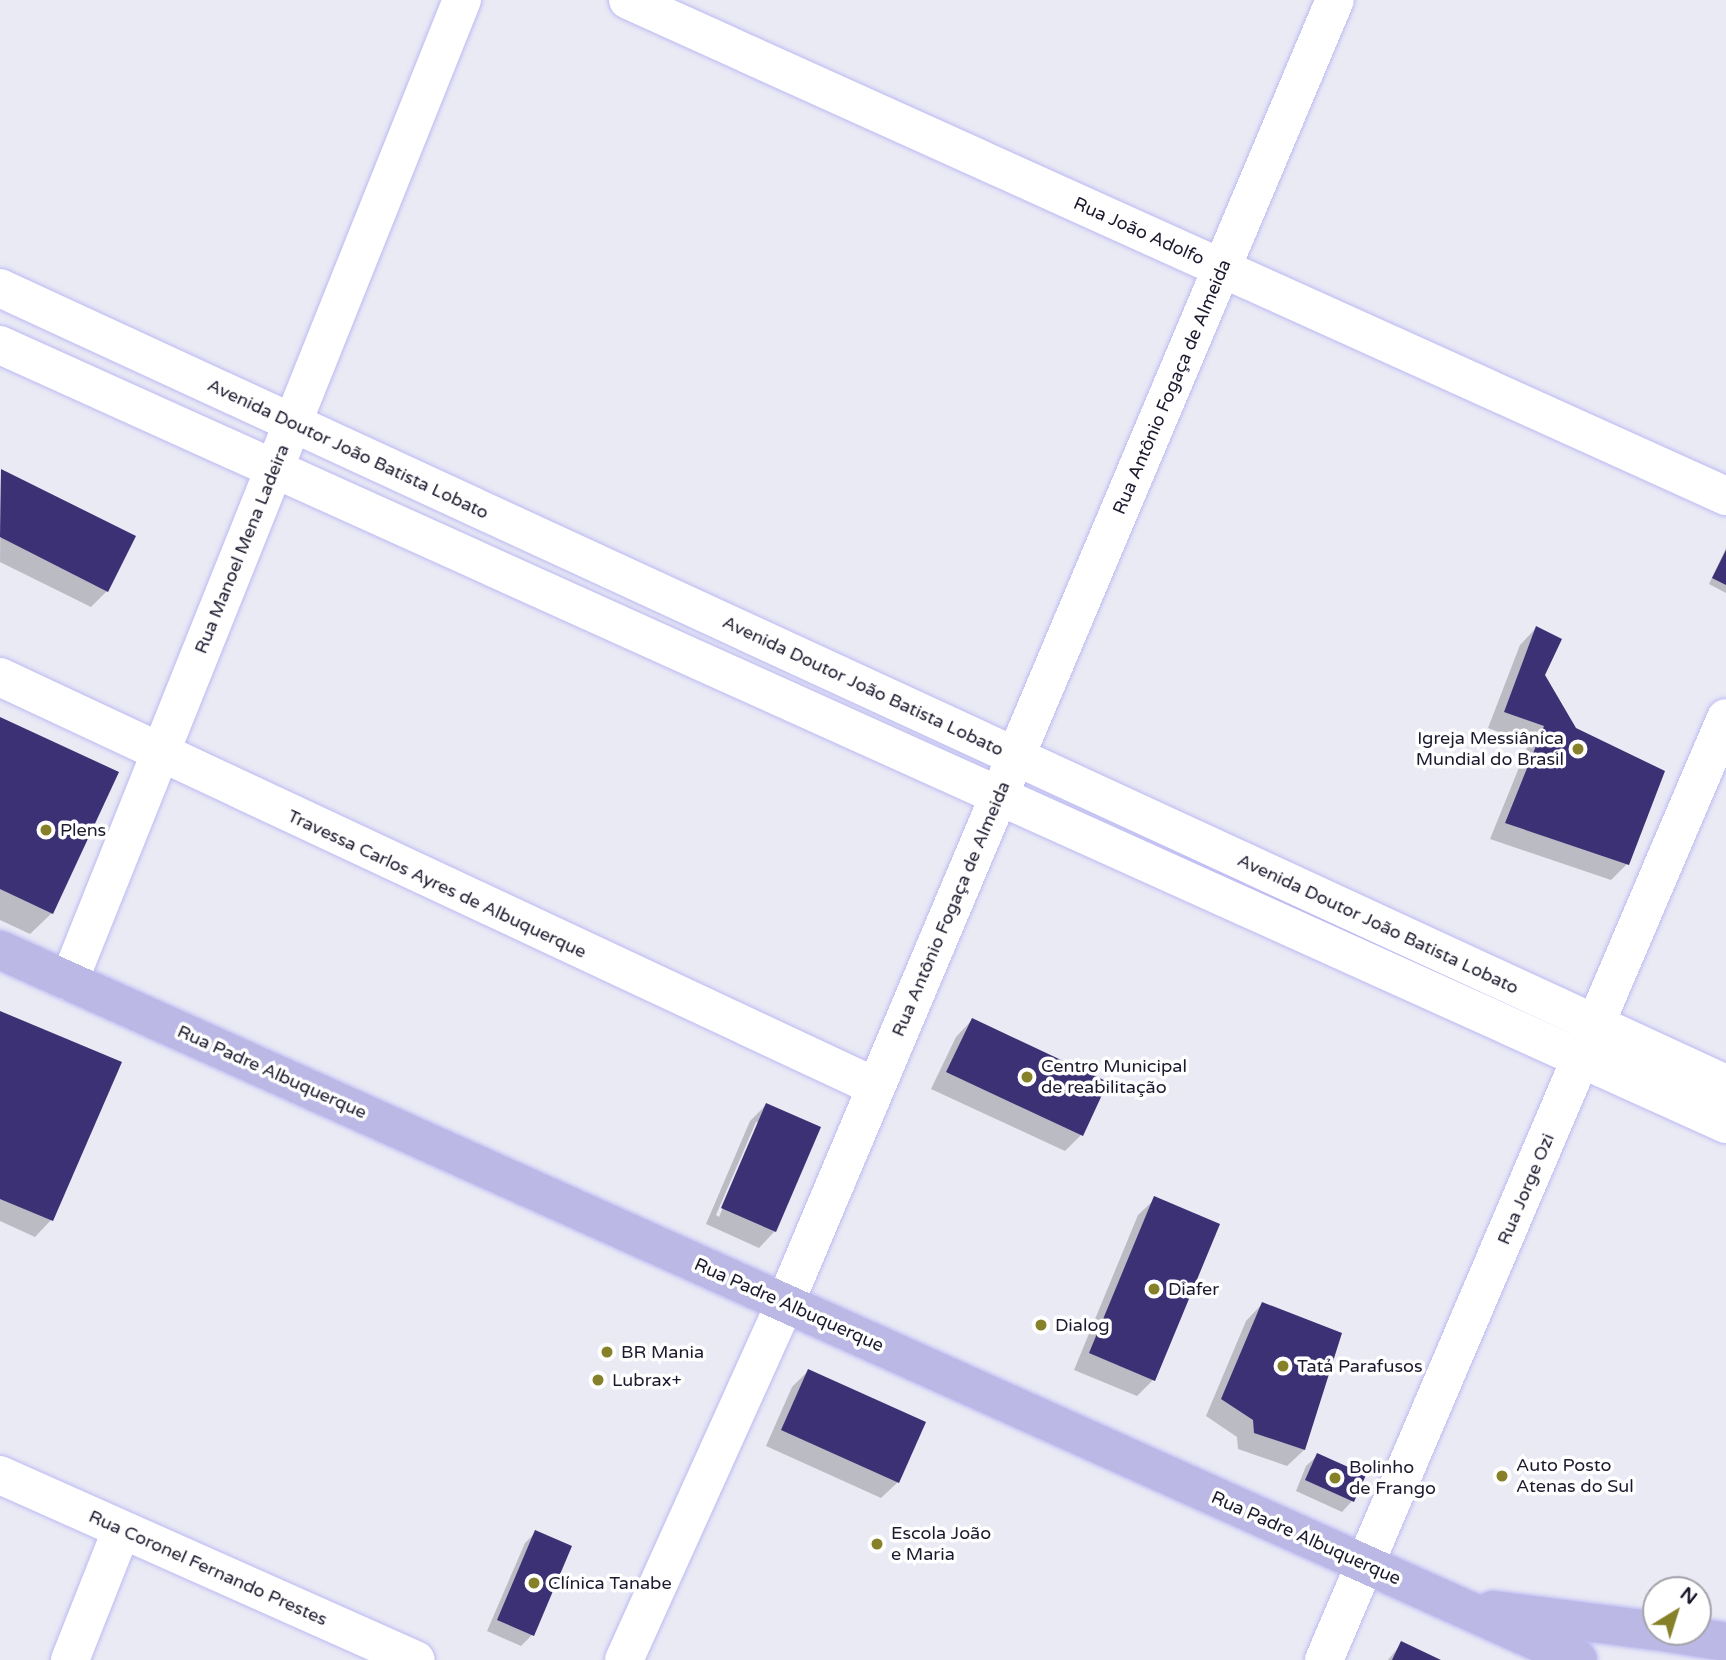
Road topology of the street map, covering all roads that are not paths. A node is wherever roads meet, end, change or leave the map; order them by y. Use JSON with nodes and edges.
{"nodes":[{"id":1,"x":461,"y":0,"type":"edge"},
{"id":2,"x":628,"y":0,"type":"edge"},
{"id":3,"x":1335,"y":0,"type":"edge"},
{"id":4,"x":1222,"y":269,"type":"junction"},
{"id":5,"x":0,"y":288,"type":"edge"},
{"id":6,"x":0,"y":345,"type":"edge"},
{"id":7,"x":292,"y":424,"type":"junction"},
{"id":8,"x":274,"y":469,"type":"junction"},
{"id":9,"x":1726,"y":496,"type":"edge"},
{"id":10,"x":0,"y":677,"type":"edge"},
{"id":11,"x":1726,"y":718,"type":"edge"},
{"id":12,"x":160,"y":755,"type":"junction"},
{"id":13,"x":1016,"y":757,"type":"junction"},
{"id":14,"x":999,"y":796,"type":"junction"},
{"id":15,"x":0,"y":950,"type":"edge"},
{"id":16,"x":69,"y":981,"type":"junction"},
{"id":17,"x":1596,"y":1024,"type":"junction"},
{"id":18,"x":1581,"y":1059,"type":"junction"},
{"id":19,"x":1726,"y":1084,"type":"edge"},
{"id":20,"x":876,"y":1087,"type":"junction"},
{"id":21,"x":1726,"y":1124,"type":"edge"},
{"id":22,"x":785,"y":1303,"type":"junction"},
{"id":23,"x":0,"y":1475,"type":"edge"},
{"id":24,"x":121,"y":1531,"type":"junction"},
{"id":25,"x":1366,"y":1565,"type":"junction"},
{"id":26,"x":1456,"y":1605,"type":"junction"},
{"id":27,"x":1642,"y":1629,"type":"edge"},
{"id":28,"x":1726,"y":1642,"type":"edge"},
{"id":29,"x":70,"y":1660,"type":"edge"},
{"id":30,"x":416,"y":1660,"type":"edge"},
{"id":31,"x":624,"y":1660,"type":"edge"},
{"id":32,"x":1324,"y":1660,"type":"edge"},
{"id":33,"x":1578,"y":1660,"type":"edge"},
{"id":34,"x":1703,"y":1660,"type":"edge"}],
"edges":[{"from":1,"to":7,"type":"street","name":"Rua Manoel Mena Ladeira"},
{"from":2,"to":4,"type":"street","name":"Rua João Adolfo"},
{"from":3,"to":4,"type":"street","name":"Rua Antônio Fogaça de Almeida"},
{"from":4,"to":9,"type":"street","name":"Rua João Adolfo"},
{"from":4,"to":13,"type":"street","name":"Rua Antônio Fogaça de Almeida"},
{"from":5,"to":7,"type":"street","name":"Avenida Doutor João Batista Lobato"},
{"from":6,"to":8,"type":"street"},
{"from":7,"to":8,"type":"street","name":"Rua Manoel Mena Ladeira"},
{"from":7,"to":13,"type":"street","name":"Avenida Doutor João Batista Lobato"},
{"from":8,"to":12,"type":"street","name":"Rua Manoel Mena Ladeira"},
{"from":8,"to":14,"type":"street"},
{"from":10,"to":12,"type":"street","name":"Travessa Carlos Ayres de Albuquerque"},
{"from":11,"to":17,"type":"street","name":"Rua Jorge Ozi"},
{"from":12,"to":16,"type":"street","name":"Rua Manoel Mena Ladeira"},
{"from":12,"to":20,"type":"street","name":"Travessa Carlos Ayres de Albuquerque"},
{"from":13,"to":14,"type":"street","name":"Rua Antônio Fogaça de Almeida"},
{"from":13,"to":17,"type":"street","name":"Avenida Doutor João Batista Lobato"},
{"from":14,"to":18,"type":"street"},
{"from":14,"to":20,"type":"street","name":"Rua Antônio Fogaça de Almeida"},
{"from":15,"to":16,"type":"main road","name":"Rua Padre Albuquerque"},
{"from":16,"to":22,"type":"main road","name":"Rua Padre Albuquerque"},
{"from":17,"to":18,"type":"street","name":"Rua Jorge Ozi"},
{"from":17,"to":19,"type":"street","name":"Avenida Doutor João Batista Lobato"},
{"from":18,"to":21,"type":"street"},
{"from":18,"to":25,"type":"street","name":"Rua Jorge Ozi"},
{"from":20,"to":22,"type":"street","name":"Rua Antônio Fogaça de Almeida"},
{"from":22,"to":25,"type":"main road","name":"Rua Padre Albuquerque"},
{"from":22,"to":31,"type":"street","name":"Rua Antônio Fogaça de Almeida"},
{"from":23,"to":24,"type":"street","name":"Rua Coronel Fernando Prestes"},
{"from":24,"to":29,"type":"street"},
{"from":24,"to":30,"type":"street","name":"Rua Coronel Fernando Prestes"},
{"from":25,"to":26,"type":"main road","name":"Rua Padre Albuquerque"},
{"from":25,"to":32,"type":"street","name":"Rua Jorge Ozi"},
{"from":26,"to":27,"type":"main road"},
{"from":26,"to":33,"type":"main road","name":"Rua Padre Albuquerque"},
{"from":28,"to":34,"type":"main road"}]}
